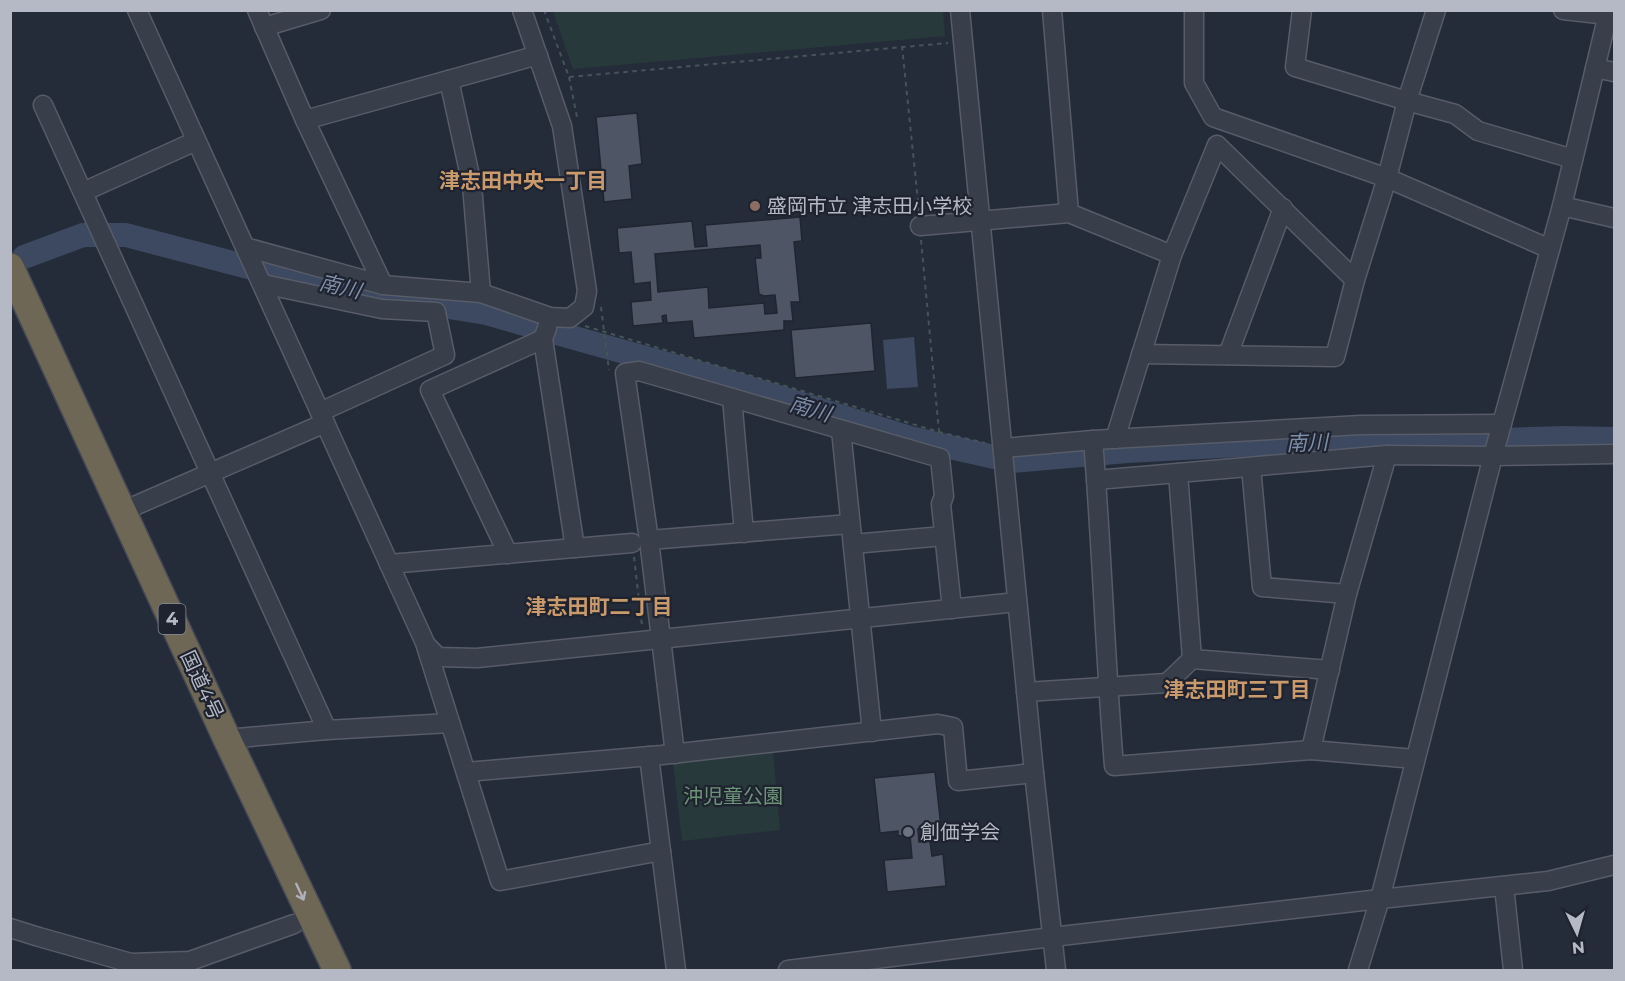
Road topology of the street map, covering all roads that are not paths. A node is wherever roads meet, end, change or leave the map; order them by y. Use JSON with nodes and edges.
{"nodes":[{"id":1,"x":137,"y":10,"type":"edge"},
{"id":2,"x":321,"y":10,"type":"edge"},
{"id":3,"x":522,"y":10,"type":"edge"},
{"id":4,"x":960,"y":10,"type":"edge"},
{"id":5,"x":1052,"y":10,"type":"edge"},
{"id":6,"x":1194,"y":10,"type":"edge"},
{"id":7,"x":1302,"y":10,"type":"edge"},
{"id":8,"x":1436,"y":10,"type":"edge"},
{"id":9,"x":1563,"y":10,"type":"edge"},
{"id":10,"x":1609,"y":13,"type":"edge"},
{"id":11,"x":260,"y":19,"type":"edge"},
{"id":12,"x":537,"y":56,"type":"junction"},
{"id":13,"x":1595,"y":68,"type":"junction"},
{"id":14,"x":1614,"y":72,"type":"edge"},
{"id":15,"x":449,"y":80,"type":"junction"},
{"id":16,"x":1407,"y":101,"type":"junction"},
{"id":17,"x":44,"y":105,"type":"dead end"},
{"id":18,"x":305,"y":120,"type":"junction"},
{"id":19,"x":196,"y":141,"type":"junction"},
{"id":20,"x":1573,"y":159,"type":"junction"},
{"id":21,"x":1387,"y":178,"type":"junction"},
{"id":22,"x":83,"y":192,"type":"junction"},
{"id":23,"x":1562,"y":206,"type":"junction"},
{"id":24,"x":1283,"y":208,"type":"junction"},
{"id":25,"x":1069,"y":213,"type":"junction"},
{"id":26,"x":1614,"y":218,"type":"edge"},
{"id":27,"x":980,"y":221,"type":"junction"},
{"id":28,"x":920,"y":226,"type":"dead end"},
{"id":29,"x":245,"y":247,"type":"junction"},
{"id":30,"x":1550,"y":249,"type":"junction"},
{"id":31,"x":1172,"y":255,"type":"junction"},
{"id":32,"x":10,"y":267,"type":"edge"},
{"id":33,"x":1355,"y":280,"type":"junction"},
{"id":34,"x":263,"y":284,"type":"junction"},
{"id":35,"x":383,"y":285,"type":"junction"},
{"id":36,"x":480,"y":293,"type":"junction"},
{"id":37,"x":10,"y":305,"type":"edge"},
{"id":38,"x":547,"y":328,"type":"junction"},
{"id":39,"x":1141,"y":354,"type":"junction"},
{"id":40,"x":446,"y":355,"type":"junction"},
{"id":41,"x":1227,"y":355,"type":"junction"},
{"id":42,"x":448,"y":381,"type":"junction"},
{"id":43,"x":732,"y":398,"type":"junction"},
{"id":44,"x":322,"y":418,"type":"junction"},
{"id":45,"x":1502,"y":424,"type":"junction"},
{"id":46,"x":841,"y":430,"type":"junction"},
{"id":47,"x":1115,"y":439,"type":"junction"},
{"id":48,"x":1093,"y":440,"type":"junction"},
{"id":49,"x":1003,"y":448,"type":"junction"},
{"id":50,"x":1614,"y":454,"type":"edge"},
{"id":51,"x":1387,"y":455,"type":"junction"},
{"id":52,"x":1493,"y":456,"type":"junction"},
{"id":53,"x":1251,"y":467,"type":"junction"},
{"id":54,"x":211,"y":473,"type":"junction"},
{"id":55,"x":1178,"y":473,"type":"junction"},
{"id":56,"x":1096,"y":480,"type":"junction"},
{"id":57,"x":123,"y":511,"type":"junction"},
{"id":58,"x":850,"y":524,"type":"junction"},
{"id":59,"x":744,"y":533,"type":"junction"},
{"id":60,"x":944,"y":536,"type":"junction"},
{"id":61,"x":640,"y":541,"type":"junction"},
{"id":62,"x":853,"y":544,"type":"junction"},
{"id":63,"x":575,"y":548,"type":"junction"},
{"id":64,"x":508,"y":554,"type":"junction"},
{"id":65,"x":389,"y":564,"type":"junction"},
{"id":66,"x":1347,"y":594,"type":"junction"},
{"id":67,"x":1017,"y":602,"type":"junction"},
{"id":68,"x":951,"y":609,"type":"junction"},
{"id":69,"x":860,"y":618,"type":"junction"},
{"id":70,"x":660,"y":638,"type":"junction"},
{"id":71,"x":426,"y":645,"type":"junction"},
{"id":72,"x":1192,"y":659,"type":"junction"},
{"id":73,"x":1330,"y":670,"type":"junction"},
{"id":74,"x":1107,"y":687,"type":"junction"},
{"id":75,"x":1026,"y":692,"type":"junction"},
{"id":76,"x":450,"y":723,"type":"junction"},
{"id":77,"x":327,"y":730,"type":"junction"},
{"id":78,"x":872,"y":732,"type":"junction"},
{"id":79,"x":227,"y":739,"type":"junction"},
{"id":80,"x":1311,"y":750,"type":"junction"},
{"id":81,"x":675,"y":754,"type":"junction"},
{"id":82,"x":649,"y":756,"type":"junction"},
{"id":83,"x":1415,"y":759,"type":"junction"},
{"id":84,"x":466,"y":772,"type":"junction"},
{"id":85,"x":1034,"y":773,"type":"junction"},
{"id":86,"x":661,"y":851,"type":"junction"},
{"id":87,"x":1613,"y":870,"type":"edge"},
{"id":88,"x":1504,"y":886,"type":"junction"},
{"id":89,"x":1380,"y":899,"type":"junction"},
{"id":90,"x":294,"y":924,"type":"junction"},
{"id":91,"x":10,"y":928,"type":"edge"},
{"id":92,"x":1052,"y":937,"type":"junction"},
{"id":93,"x":317,"y":970,"type":"edge"},
{"id":94,"x":337,"y":970,"type":"edge"},
{"id":95,"x":676,"y":970,"type":"edge"},
{"id":96,"x":788,"y":970,"type":"edge"},
{"id":97,"x":1056,"y":970,"type":"edge"},
{"id":98,"x":1358,"y":970,"type":"edge"},
{"id":99,"x":1513,"y":970,"type":"edge"}],
"edges":[{"from":1,"to":19,"type":"street"},
{"from":2,"to":11,"type":"street"},
{"from":3,"to":12,"type":"street"},
{"from":4,"to":27,"type":"street"},
{"from":5,"to":25,"type":"street"},
{"from":6,"to":21,"type":"street"},
{"from":7,"to":16,"type":"street"},
{"from":8,"to":16,"type":"street"},
{"from":9,"to":10,"type":"street"},
{"from":10,"to":13,"type":"street"},
{"from":11,"to":18,"type":"street"},
{"from":12,"to":15,"type":"street"},
{"from":12,"to":38,"type":"street"},
{"from":13,"to":14,"type":"street"},
{"from":13,"to":20,"type":"street"},
{"from":15,"to":18,"type":"street"},
{"from":15,"to":36,"type":"street"},
{"from":16,"to":20,"type":"street"},
{"from":16,"to":21,"type":"street"},
{"from":17,"to":22,"type":"street"},
{"from":18,"to":35,"type":"street"},
{"from":19,"to":22,"type":"street"},
{"from":19,"to":29,"type":"street"},
{"from":20,"to":23,"type":"street"},
{"from":21,"to":30,"type":"street"},
{"from":21,"to":33,"type":"street"},
{"from":22,"to":54,"type":"street"},
{"from":23,"to":26,"type":"street"},
{"from":23,"to":30,"type":"street"},
{"from":24,"to":31,"type":"street"},
{"from":24,"to":33,"type":"street"},
{"from":24,"to":41,"type":"street"},
{"from":25,"to":27,"type":"street"},
{"from":25,"to":31,"type":"street"},
{"from":27,"to":28,"type":"street"},
{"from":27,"to":49,"type":"street"},
{"from":29,"to":34,"type":"street"},
{"from":29,"to":35,"type":"street"},
{"from":30,"to":45,"type":"street"},
{"from":31,"to":39,"type":"street"},
{"from":32,"to":57,"type":"highway","name":"国道4号","number":"4"},
{"from":33,"to":41,"type":"street"},
{"from":34,"to":40,"type":"street"},
{"from":34,"to":44,"type":"street"},
{"from":35,"to":36,"type":"street"},
{"from":36,"to":38,"type":"street"},
{"from":37,"to":90,"type":"highway","name":"国道4号","number":"4"},
{"from":38,"to":42,"type":"street"},
{"from":38,"to":63,"type":"street"},
{"from":39,"to":41,"type":"street"},
{"from":39,"to":47,"type":"street"},
{"from":40,"to":42,"type":"street"},
{"from":40,"to":44,"type":"street"},
{"from":42,"to":64,"type":"street"},
{"from":43,"to":46,"type":"street"},
{"from":43,"to":59,"type":"street"},
{"from":43,"to":61,"type":"street"},
{"from":44,"to":54,"type":"street"},
{"from":44,"to":65,"type":"street"},
{"from":45,"to":47,"type":"street"},
{"from":45,"to":52,"type":"street"},
{"from":46,"to":58,"type":"street"},
{"from":46,"to":60,"type":"street"},
{"from":47,"to":48,"type":"street"},
{"from":48,"to":49,"type":"street"},
{"from":48,"to":56,"type":"street"},
{"from":49,"to":67,"type":"street"},
{"from":50,"to":52,"type":"street"},
{"from":51,"to":52,"type":"street"},
{"from":51,"to":53,"type":"street"},
{"from":51,"to":66,"type":"street"},
{"from":52,"to":83,"type":"street"},
{"from":53,"to":55,"type":"street"},
{"from":53,"to":66,"type":"street"},
{"from":54,"to":57,"type":"street"},
{"from":54,"to":77,"type":"street"},
{"from":55,"to":56,"type":"street"},
{"from":55,"to":72,"type":"street"},
{"from":56,"to":74,"type":"street"},
{"from":57,"to":79,"type":"highway","name":"国道4号","number":"4"},
{"from":58,"to":59,"type":"street"},
{"from":58,"to":62,"type":"street"},
{"from":59,"to":61,"type":"street"},
{"from":60,"to":62,"type":"street"},
{"from":60,"to":68,"type":"street"},
{"from":61,"to":63,"type":"street"},
{"from":61,"to":70,"type":"street"},
{"from":62,"to":69,"type":"street"},
{"from":63,"to":64,"type":"street"},
{"from":64,"to":65,"type":"street"},
{"from":65,"to":71,"type":"street"},
{"from":66,"to":73,"type":"street"},
{"from":67,"to":68,"type":"street"},
{"from":67,"to":75,"type":"street"},
{"from":68,"to":69,"type":"street"},
{"from":69,"to":70,"type":"street"},
{"from":69,"to":78,"type":"street"},
{"from":70,"to":71,"type":"street"},
{"from":70,"to":81,"type":"street"},
{"from":71,"to":76,"type":"street"},
{"from":72,"to":73,"type":"street"},
{"from":72,"to":74,"type":"street"},
{"from":73,"to":80,"type":"street"},
{"from":74,"to":75,"type":"street"},
{"from":74,"to":80,"type":"street"},
{"from":75,"to":85,"type":"street"},
{"from":76,"to":77,"type":"street"},
{"from":76,"to":84,"type":"street"},
{"from":77,"to":79,"type":"street"},
{"from":78,"to":81,"type":"street"},
{"from":78,"to":85,"type":"street"},
{"from":79,"to":94,"type":"highway","name":"国道4号","number":"4","one_way":true},
{"from":80,"to":83,"type":"street"},
{"from":81,"to":82,"type":"street"},
{"from":82,"to":84,"type":"street"},
{"from":82,"to":86,"type":"street"},
{"from":83,"to":89,"type":"street"},
{"from":84,"to":86,"type":"street"},
{"from":85,"to":92,"type":"street"},
{"from":86,"to":95,"type":"street"},
{"from":87,"to":88,"type":"street"},
{"from":88,"to":89,"type":"street"},
{"from":88,"to":99,"type":"street"},
{"from":89,"to":92,"type":"street"},
{"from":89,"to":98,"type":"street"},
{"from":90,"to":91,"type":"street"},
{"from":90,"to":93,"type":"highway","name":"国道4号","number":"4"},
{"from":92,"to":96,"type":"street"},
{"from":92,"to":97,"type":"street"}]}
